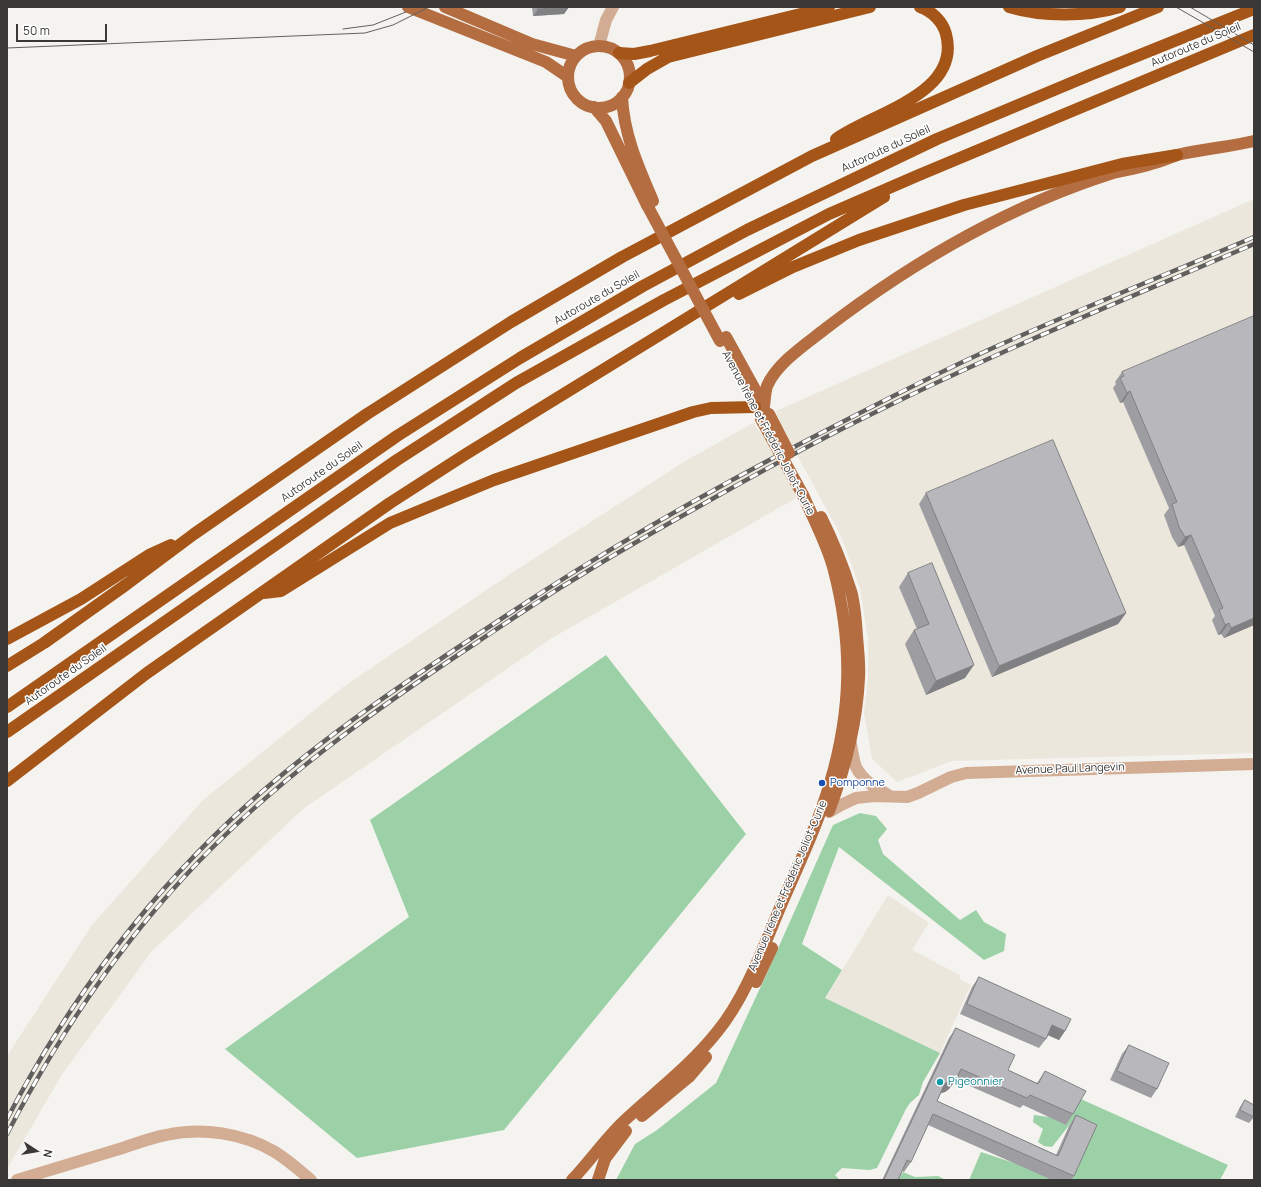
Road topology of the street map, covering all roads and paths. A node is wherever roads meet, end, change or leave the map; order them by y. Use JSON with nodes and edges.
{"nodes":[{"id":1,"x":408,"y":7,"type":"edge"},
{"id":2,"x":445,"y":7,"type":"edge"},
{"id":3,"x":613,"y":7,"type":"edge"},
{"id":4,"x":829,"y":7,"type":"edge"},
{"id":5,"x":870,"y":7,"type":"edge"},
{"id":6,"x":920,"y":7,"type":"edge"},
{"id":7,"x":1009,"y":7,"type":"edge"},
{"id":8,"x":1120,"y":7,"type":"edge"},
{"id":9,"x":1158,"y":7,"type":"edge"},
{"id":10,"x":1254,"y":9,"type":"edge"},
{"id":11,"x":1254,"y":35,"type":"edge"},
{"id":12,"x":599,"y":46,"type":"junction"},
{"id":13,"x":619,"y":53,"type":"junction"},
{"id":14,"x":576,"y":56,"type":"junction"},
{"id":15,"x":568,"y":77,"type":"junction"},
{"id":16,"x":629,"y":83,"type":"junction"},
{"id":17,"x":622,"y":97,"type":"junction"},
{"id":18,"x":594,"y":107,"type":"junction"},
{"id":19,"x":1254,"y":141,"type":"edge"},
{"id":20,"x":1177,"y":155,"type":"junction"},
{"id":21,"x":812,"y":156,"type":"junction"},
{"id":22,"x":919,"y":175,"type":"junction"},
{"id":23,"x":651,"y":204,"type":"junction"},
{"id":24,"x":680,"y":322,"type":"junction"},
{"id":25,"x":762,"y":411,"type":"junction"},
{"id":26,"x":806,"y":493,"type":"junction"},
{"id":27,"x":194,"y":534,"type":"junction"},
{"id":28,"x":262,"y":594,"type":"junction"},
{"id":29,"x":7,"y":639,"type":"edge"},
{"id":30,"x":7,"y":666,"type":"edge"},
{"id":31,"x":7,"y":707,"type":"edge"},
{"id":32,"x":7,"y":732,"type":"edge"},
{"id":33,"x":850,"y":739,"type":"junction"},
{"id":34,"x":1254,"y":764,"type":"edge"},
{"id":35,"x":7,"y":781,"type":"edge"},
{"id":36,"x":891,"y":796,"type":"junction"},
{"id":37,"x":829,"y":812,"type":"junction"},
{"id":38,"x":18,"y":1180,"type":"edge"},
{"id":39,"x":311,"y":1180,"type":"edge"},
{"id":40,"x":572,"y":1180,"type":"edge"},
{"id":41,"x":598,"y":1180,"type":"edge"}],
"edges":[{"from":1,"to":15,"type":"main road"},
{"from":2,"to":14,"type":"main road"},
{"from":3,"to":12,"type":"street"},
{"from":4,"to":13,"type":"highway"},
{"from":5,"to":16,"type":"highway"},
{"from":6,"to":21,"type":"highway"},
{"from":7,"to":8,"type":"highway"},
{"from":9,"to":21,"type":"highway"},
{"from":10,"to":31,"type":"highway","name":"Autoroute du Soleil"},
{"from":11,"to":22,"type":"highway","name":"Autoroute du Soleil"},
{"from":12,"to":13,"type":"main road"},
{"from":12,"to":14,"type":"main road"},
{"from":13,"to":16,"type":"main road"},
{"from":14,"to":15,"type":"main road"},
{"from":15,"to":18,"type":"main road"},
{"from":16,"to":17,"type":"main road"},
{"from":17,"to":18,"type":"main road"},
{"from":17,"to":23,"type":"main road","name":"Avenue Irène et Frédéric Joliot-Curie"},
{"from":18,"to":23,"type":"main road","name":"Avenue Irène et Frédéric Joliot-Curie"},
{"from":19,"to":20,"type":"main road"},
{"from":20,"to":24,"type":"highway"},
{"from":20,"to":25,"type":"main road"},
{"from":21,"to":27,"type":"highway"},
{"from":22,"to":24,"type":"highway"},
{"from":22,"to":32,"type":"highway","name":"Autoroute du Soleil"},
{"from":23,"to":25,"type":"main road","name":"Avenue Irène et Frédéric Joliot-Curie","bridge":true},
{"from":24,"to":28,"type":"highway"},
{"from":25,"to":26,"type":"main road","name":"Avenue Irène et Frédéric Joliot-Curie","bridge":true},
{"from":25,"to":28,"type":"highway"},
{"from":26,"to":33,"type":"main road","name":"Avenue Irène et Frédéric Joliot-Curie"},
{"from":26,"to":40,"type":"main road","name":"Avenue Irène et Frédéric Joliot-Curie"},
{"from":27,"to":29,"type":"highway"},
{"from":27,"to":30,"type":"highway"},
{"from":28,"to":35,"type":"highway"},
{"from":33,"to":36,"type":"street"},
{"from":33,"to":37,"type":"main road","name":"Avenue Irène et Frédéric Joliot-Curie"},
{"from":34,"to":36,"type":"street","name":"Avenue Paul Langevin"},
{"from":36,"to":37,"type":"street","name":"Avenue Paul Langevin"},
{"from":37,"to":41,"type":"main road","name":"Avenue Irène et Frédéric Joliot-Curie"},
{"from":38,"to":39,"type":"street"}]}
